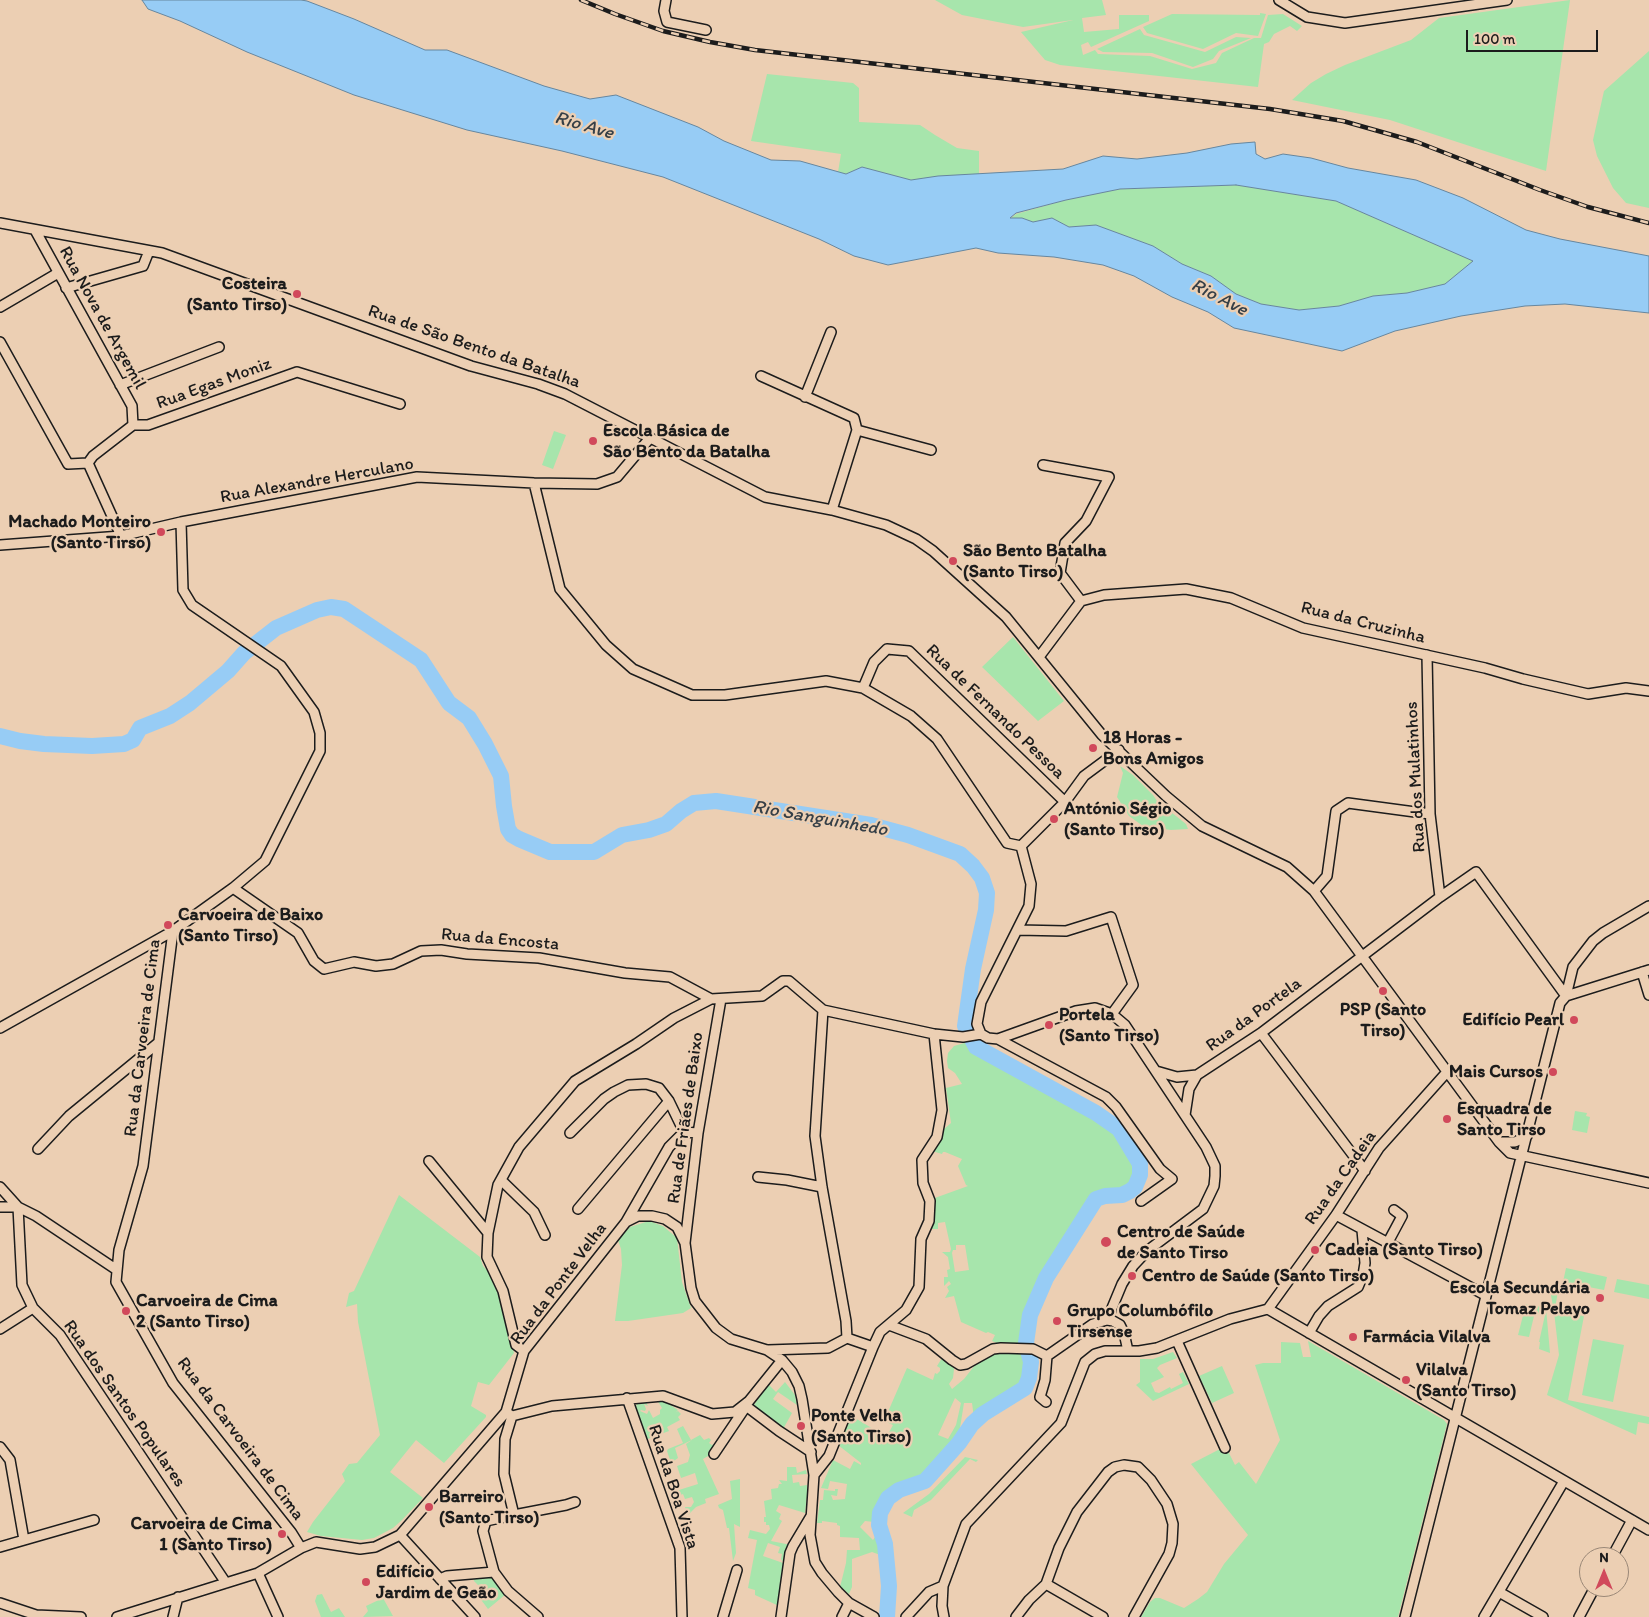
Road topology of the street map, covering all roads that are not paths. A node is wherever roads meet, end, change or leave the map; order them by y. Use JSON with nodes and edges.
{"nodes":[{"id":1,"x":666,"y":0,"type":"edge"},
{"id":2,"x":1279,"y":0,"type":"edge"},
{"id":3,"x":1507,"y":0,"type":"edge"},
{"id":4,"x":706,"y":30,"type":"dead end"},
{"id":5,"x":0,"y":223,"type":"edge"},
{"id":6,"x":35,"y":230,"type":"junction"},
{"id":7,"x":149,"y":251,"type":"junction"},
{"id":8,"x":58,"y":273,"type":"junction"},
{"id":9,"x":66,"y":288,"type":"junction"},
{"id":10,"x":0,"y":307,"type":"edge"},
{"id":11,"x":831,"y":332,"type":"dead end"},
{"id":12,"x":0,"y":342,"type":"edge"},
{"id":13,"x":219,"y":347,"type":"dead end"},
{"id":14,"x":761,"y":376,"type":"dead end"},
{"id":15,"x":120,"y":386,"type":"junction"},
{"id":16,"x":805,"y":397,"type":"junction"},
{"id":17,"x":400,"y":404,"type":"dead end"},
{"id":18,"x":133,"y":425,"type":"junction"},
{"id":19,"x":857,"y":430,"type":"junction"},
{"id":20,"x":650,"y":438,"type":"junction"},
{"id":21,"x":931,"y":450,"type":"dead end"},
{"id":22,"x":88,"y":463,"type":"junction"},
{"id":23,"x":1043,"y":465,"type":"dead end"},
{"id":24,"x":534,"y":483,"type":"junction"},
{"id":25,"x":832,"y":510,"type":"junction"},
{"id":26,"x":181,"y":522,"type":"junction"},
{"id":27,"x":121,"y":536,"type":"junction"},
{"id":28,"x":0,"y":544,"type":"edge"},
{"id":29,"x":1080,"y":601,"type":"junction"},
{"id":30,"x":1427,"y":655,"type":"junction"},
{"id":31,"x":1039,"y":657,"type":"junction"},
{"id":32,"x":863,"y":688,"type":"junction"},
{"id":33,"x":1649,"y":691,"type":"edge"},
{"id":34,"x":1120,"y":750,"type":"junction"},
{"id":35,"x":1065,"y":802,"type":"junction"},
{"id":36,"x":1430,"y":814,"type":"junction"},
{"id":37,"x":1021,"y":846,"type":"junction"},
{"id":38,"x":233,"y":888,"type":"junction"},
{"id":39,"x":1314,"y":891,"type":"junction"},
{"id":40,"x":1440,"y":897,"type":"junction"},
{"id":41,"x":1649,"y":906,"type":"edge"},
{"id":42,"x":1018,"y":930,"type":"junction"},
{"id":43,"x":173,"y":931,"type":"junction"},
{"id":44,"x":1362,"y":956,"type":"junction"},
{"id":45,"x":1646,"y":971,"type":"edge"},
{"id":46,"x":1649,"y":994,"type":"edge"},
{"id":47,"x":1566,"y":996,"type":"junction"},
{"id":48,"x":711,"y":999,"type":"junction"},
{"id":49,"x":721,"y":999,"type":"junction"},
{"id":50,"x":823,"y":1010,"type":"junction"},
{"id":51,"x":1112,"y":1014,"type":"junction"},
{"id":52,"x":0,"y":1028,"type":"edge"},
{"id":53,"x":1261,"y":1032,"type":"junction"},
{"id":54,"x":934,"y":1034,"type":"junction"},
{"id":55,"x":978,"y":1034,"type":"junction"},
{"id":56,"x":998,"y":1039,"type":"junction"},
{"id":57,"x":158,"y":1044,"type":"junction"},
{"id":58,"x":1156,"y":1071,"type":"junction"},
{"id":59,"x":1447,"y":1072,"type":"junction"},
{"id":60,"x":1197,"y":1075,"type":"junction"},
{"id":61,"x":669,"y":1101,"type":"junction"},
{"id":62,"x":1185,"y":1115,"type":"junction"},
{"id":63,"x":684,"y":1132,"type":"junction"},
{"id":64,"x":570,"y":1133,"type":"dead end"},
{"id":65,"x":698,"y":1133,"type":"junction"},
{"id":66,"x":1527,"y":1136,"type":"junction"},
{"id":67,"x":1499,"y":1142,"type":"junction"},
{"id":68,"x":38,"y":1149,"type":"dead end"},
{"id":69,"x":1521,"y":1157,"type":"junction"},
{"id":70,"x":428,"y":1160,"type":"dead end"},
{"id":71,"x":1365,"y":1170,"type":"junction"},
{"id":72,"x":758,"y":1177,"type":"dead end"},
{"id":73,"x":501,"y":1180,"type":"junction"},
{"id":74,"x":1649,"y":1183,"type":"edge"},
{"id":75,"x":0,"y":1187,"type":"edge"},
{"id":76,"x":822,"y":1187,"type":"junction"},
{"id":77,"x":1140,"y":1201,"type":"dead end"},
{"id":78,"x":18,"y":1207,"type":"junction"},
{"id":79,"x":0,"y":1208,"type":"edge"},
{"id":80,"x":578,"y":1209,"type":"dead end"},
{"id":81,"x":1394,"y":1210,"type":"dead end"},
{"id":82,"x":1336,"y":1215,"type":"junction"},
{"id":83,"x":626,"y":1222,"type":"junction"},
{"id":84,"x":1362,"y":1230,"type":"junction"},
{"id":85,"x":488,"y":1233,"type":"junction"},
{"id":86,"x":544,"y":1235,"type":"dead end"},
{"id":87,"x":685,"y":1243,"type":"junction"},
{"id":88,"x":1387,"y":1244,"type":"junction"},
{"id":89,"x":117,"y":1270,"type":"junction"},
{"id":90,"x":1485,"y":1295,"type":"junction"},
{"id":91,"x":33,"y":1308,"type":"junction"},
{"id":92,"x":1268,"y":1309,"type":"junction"},
{"id":93,"x":1107,"y":1320,"type":"junction"},
{"id":94,"x":889,"y":1325,"type":"junction"},
{"id":95,"x":0,"y":1329,"type":"edge"},
{"id":96,"x":1309,"y":1333,"type":"junction"},
{"id":97,"x":847,"y":1338,"type":"junction"},
{"id":98,"x":1177,"y":1342,"type":"junction"},
{"id":99,"x":873,"y":1347,"type":"junction"},
{"id":100,"x":767,"y":1350,"type":"junction"},
{"id":101,"x":524,"y":1351,"type":"junction"},
{"id":102,"x":1128,"y":1351,"type":"junction"},
{"id":103,"x":1047,"y":1356,"type":"junction"},
{"id":104,"x":782,"y":1360,"type":"junction"},
{"id":105,"x":627,"y":1398,"type":"junction"},
{"id":106,"x":1046,"y":1402,"type":"dead end"},
{"id":107,"x":748,"y":1404,"type":"junction"},
{"id":108,"x":509,"y":1414,"type":"junction"},
{"id":109,"x":1455,"y":1418,"type":"junction"},
{"id":110,"x":0,"y":1447,"type":"edge"},
{"id":111,"x":1225,"y":1448,"type":"dead end"},
{"id":112,"x":811,"y":1452,"type":"junction"},
{"id":113,"x":714,"y":1454,"type":"dead end"},
{"id":114,"x":814,"y":1475,"type":"junction"},
{"id":115,"x":1564,"y":1481,"type":"junction"},
{"id":116,"x":575,"y":1502,"type":"dead end"},
{"id":117,"x":514,"y":1515,"type":"junction"},
{"id":118,"x":812,"y":1515,"type":"junction"},
{"id":119,"x":94,"y":1520,"type":"dead end"},
{"id":120,"x":1632,"y":1520,"type":"junction"},
{"id":121,"x":1649,"y":1530,"type":"edge"},
{"id":122,"x":400,"y":1535,"type":"junction"},
{"id":123,"x":24,"y":1540,"type":"junction"},
{"id":124,"x":0,"y":1547,"type":"edge"},
{"id":125,"x":1617,"y":1547,"type":"edge"},
{"id":126,"x":301,"y":1548,"type":"junction"},
{"id":127,"x":737,"y":1570,"type":"dead end"},
{"id":128,"x":494,"y":1572,"type":"junction"},
{"id":129,"x":258,"y":1573,"type":"junction"},
{"id":130,"x":440,"y":1579,"type":"junction"},
{"id":131,"x":226,"y":1583,"type":"junction"},
{"id":132,"x":1046,"y":1584,"type":"junction"},
{"id":133,"x":943,"y":1586,"type":"junction"},
{"id":134,"x":1498,"y":1592,"type":"junction"},
{"id":135,"x":178,"y":1597,"type":"junction"},
{"id":136,"x":1590,"y":1597,"type":"edge"},
{"id":137,"x":0,"y":1603,"type":"edge"},
{"id":138,"x":850,"y":1603,"type":"junction"},
{"id":139,"x":34,"y":1616,"type":"edge"},
{"id":140,"x":81,"y":1617,"type":"edge"},
{"id":141,"x":117,"y":1617,"type":"edge"},
{"id":142,"x":173,"y":1617,"type":"edge"},
{"id":143,"x":278,"y":1617,"type":"edge"},
{"id":144,"x":475,"y":1617,"type":"edge"},
{"id":145,"x":538,"y":1617,"type":"edge"},
{"id":146,"x":682,"y":1617,"type":"edge"},
{"id":147,"x":724,"y":1617,"type":"edge"},
{"id":148,"x":781,"y":1617,"type":"edge"},
{"id":149,"x":842,"y":1617,"type":"edge"},
{"id":150,"x":874,"y":1617,"type":"edge"},
{"id":151,"x":906,"y":1617,"type":"edge"},
{"id":152,"x":944,"y":1617,"type":"edge"},
{"id":153,"x":1016,"y":1617,"type":"edge"},
{"id":154,"x":1104,"y":1617,"type":"edge"},
{"id":155,"x":1134,"y":1617,"type":"edge"},
{"id":156,"x":1405,"y":1617,"type":"edge"},
{"id":157,"x":1484,"y":1617,"type":"edge"},
{"id":158,"x":1543,"y":1617,"type":"edge"},
{"id":159,"x":1579,"y":1617,"type":"edge"}],
"edges":[{"from":1,"to":4,"type":"street"},
{"from":2,"to":3,"type":"street"},
{"from":5,"to":6,"type":"street","name":"Rua de São Bento da Batalha"},
{"from":6,"to":7,"type":"street","name":"Rua de São Bento da Batalha"},
{"from":6,"to":8,"type":"street","name":"Rua Nova de Argemil"},
{"from":7,"to":9,"type":"street"},
{"from":7,"to":20,"type":"street","name":"Rua de São Bento da Batalha"},
{"from":8,"to":9,"type":"street","name":"Rua Nova de Argemil"},
{"from":8,"to":10,"type":"street"},
{"from":9,"to":15,"type":"street","name":"Rua Nova de Argemil"},
{"from":11,"to":16,"type":"street"},
{"from":12,"to":22,"type":"street"},
{"from":13,"to":15,"type":"street"},
{"from":14,"to":16,"type":"street"},
{"from":15,"to":18,"type":"street","name":"Rua Nova de Argemil"},
{"from":16,"to":19,"type":"street"},
{"from":17,"to":18,"type":"street","name":"Rua Egas Moniz"},
{"from":18,"to":22,"type":"street","name":"Rua Egas Moniz"},
{"from":19,"to":21,"type":"street"},
{"from":19,"to":25,"type":"street"},
{"from":20,"to":24,"type":"street","name":"Rua Alexandre Herculano"},
{"from":20,"to":25,"type":"street","name":"Rua de São Bento da Batalha"},
{"from":22,"to":27,"type":"street"},
{"from":23,"to":29,"type":"street"},
{"from":24,"to":26,"type":"street","name":"Rua Alexandre Herculano"},
{"from":24,"to":32,"type":"street"},
{"from":25,"to":31,"type":"street","name":"Rua de São Bento da Batalha"},
{"from":26,"to":27,"type":"street","name":"Rua Alexandre Herculano"},
{"from":26,"to":38,"type":"street","name":"Rua da Carvoeira de Cima"},
{"from":27,"to":28,"type":"street","name":"Rua Alexandre Herculano"},
{"from":29,"to":30,"type":"street","name":"Rua da Cruzinha"},
{"from":29,"to":31,"type":"street"},
{"from":30,"to":33,"type":"street","name":"Rua da Cruzinha"},
{"from":30,"to":36,"type":"street","name":"Rua dos Mulatinhos"},
{"from":31,"to":34,"type":"street","name":"Rua de São Bento da Batalha"},
{"from":32,"to":35,"type":"street","name":"Rua de Fernando Pessoa"},
{"from":32,"to":37,"type":"street"},
{"from":34,"to":35,"type":"street"},
{"from":34,"to":39,"type":"street","name":"Rua de São Bento da Batalha"},
{"from":35,"to":37,"type":"street"},
{"from":36,"to":39,"type":"street"},
{"from":36,"to":40,"type":"street","name":"Rua dos Mulatinhos"},
{"from":37,"to":42,"type":"street"},
{"from":38,"to":43,"type":"street","name":"Rua da Carvoeira de Cima"},
{"from":38,"to":48,"type":"street","name":"Rua da Encosta"},
{"from":39,"to":44,"type":"street","name":"Rua de São Bento da Batalha"},
{"from":40,"to":44,"type":"street","name":"Rua da Portela"},
{"from":40,"to":47,"type":"street","name":"Rua da Portela"},
{"from":41,"to":47,"type":"street"},
{"from":42,"to":51,"type":"street"},
{"from":42,"to":55,"type":"street"},
{"from":43,"to":52,"type":"street"},
{"from":43,"to":57,"type":"street","name":"Rua da Carvoeira de Cima"},
{"from":44,"to":53,"type":"street","name":"Rua da Portela"},
{"from":44,"to":59,"type":"street","name":"Rua de São Bento da Batalha"},
{"from":45,"to":46,"type":"street"},
{"from":45,"to":47,"type":"street"},
{"from":47,"to":66,"type":"street"},
{"from":48,"to":49,"type":"street","name":"Rua da Encosta"},
{"from":48,"to":73,"type":"street"},
{"from":49,"to":50,"type":"street","name":"Rua da Encosta"},
{"from":49,"to":65,"type":"street","name":"Rua de Friães de Baixo"},
{"from":50,"to":54,"type":"street"},
{"from":50,"to":76,"type":"street"},
{"from":51,"to":56,"type":"street"},
{"from":51,"to":58,"type":"street"},
{"from":53,"to":60,"type":"street","name":"Rua da Portela"},
{"from":53,"to":71,"type":"street"},
{"from":54,"to":55,"type":"street"},
{"from":54,"to":94,"type":"street"},
{"from":55,"to":56,"type":"street"},
{"from":56,"to":77,"type":"street"},
{"from":57,"to":68,"type":"street"},
{"from":57,"to":89,"type":"street","name":"Rua da Carvoeira de Cima"},
{"from":58,"to":60,"type":"street","name":"Rua da Portela"},
{"from":58,"to":62,"type":"street"},
{"from":59,"to":67,"type":"street","name":"Rua de São Bento da Batalha"},
{"from":59,"to":71,"type":"street","name":"Rua da Cadeia"},
{"from":60,"to":62,"type":"street"},
{"from":61,"to":63,"type":"street"},
{"from":61,"to":64,"type":"street"},
{"from":61,"to":80,"type":"street"},
{"from":62,"to":93,"type":"street"},
{"from":63,"to":65,"type":"street"},
{"from":63,"to":83,"type":"street","name":"Rua da Ponte Velha"},
{"from":65,"to":87,"type":"street","name":"Rua de Friães de Baixo"},
{"from":66,"to":67,"type":"street"},
{"from":66,"to":69,"type":"street"},
{"from":67,"to":69,"type":"street","name":"Rua de São Bento da Batalha"},
{"from":69,"to":74,"type":"street"},
{"from":69,"to":90,"type":"street"},
{"from":70,"to":85,"type":"street"},
{"from":71,"to":82,"type":"street","name":"Rua da Cadeia"},
{"from":72,"to":76,"type":"street"},
{"from":73,"to":85,"type":"street"},
{"from":73,"to":86,"type":"street"},
{"from":75,"to":78,"type":"street"},
{"from":76,"to":97,"type":"street"},
{"from":78,"to":79,"type":"street"},
{"from":78,"to":89,"type":"street"},
{"from":78,"to":91,"type":"street","name":"Rua dos Santos Populares"},
{"from":81,"to":88,"type":"street"},
{"from":82,"to":84,"type":"street"},
{"from":82,"to":92,"type":"street","name":"Rua da Cadeia"},
{"from":83,"to":87,"type":"street","name":"Rua da Ponte Velha"},
{"from":83,"to":101,"type":"street","name":"Rua da Ponte Velha"},
{"from":84,"to":88,"type":"street"},
{"from":84,"to":96,"type":"street"},
{"from":85,"to":101,"type":"street"},
{"from":87,"to":100,"type":"street","name":"Rua da Ponte Velha"},
{"from":88,"to":90,"type":"street"},
{"from":89,"to":126,"type":"street","name":"Rua da Carvoeira de Cima"},
{"from":90,"to":109,"type":"street"},
{"from":91,"to":95,"type":"street"},
{"from":91,"to":131,"type":"street","name":"Rua dos Santos Populares"},
{"from":92,"to":96,"type":"street"},
{"from":92,"to":98,"type":"street"},
{"from":93,"to":102,"type":"street"},
{"from":93,"to":103,"type":"street"},
{"from":94,"to":99,"type":"street"},
{"from":94,"to":103,"type":"street"},
{"from":96,"to":109,"type":"street"},
{"from":97,"to":99,"type":"street"},
{"from":97,"to":100,"type":"street"},
{"from":98,"to":102,"type":"street"},
{"from":98,"to":111,"type":"street"},
{"from":99,"to":114,"type":"street"},
{"from":100,"to":104,"type":"street"},
{"from":101,"to":108,"type":"street","name":"Rua da Ponte Velha"},
{"from":102,"to":133,"type":"street"},
{"from":103,"to":106,"type":"street"},
{"from":104,"to":107,"type":"street"},
{"from":104,"to":112,"type":"street"},
{"from":105,"to":107,"type":"street"},
{"from":105,"to":108,"type":"street"},
{"from":105,"to":146,"type":"street","name":"Rua da Boa Vista"},
{"from":107,"to":112,"type":"street"},
{"from":107,"to":113,"type":"street"},
{"from":108,"to":117,"type":"street"},
{"from":108,"to":122,"type":"street","name":"Rua da Ponte Velha"},
{"from":109,"to":115,"type":"street"},
{"from":109,"to":156,"type":"street"},
{"from":110,"to":123,"type":"street"},
{"from":112,"to":114,"type":"street"},
{"from":114,"to":118,"type":"street"},
{"from":115,"to":120,"type":"street"},
{"from":115,"to":134,"type":"street"},
{"from":116,"to":117,"type":"street"},
{"from":117,"to":128,"type":"street"},
{"from":118,"to":138,"type":"street"},
{"from":118,"to":148,"type":"street"},
{"from":119,"to":123,"type":"street"},
{"from":120,"to":121,"type":"street"},
{"from":120,"to":125,"type":"street"},
{"from":122,"to":126,"type":"street"},
{"from":122,"to":130,"type":"street"},
{"from":123,"to":124,"type":"street"},
{"from":126,"to":129,"type":"street"},
{"from":127,"to":147,"type":"street"},
{"from":128,"to":130,"type":"street"},
{"from":128,"to":145,"type":"street"},
{"from":129,"to":131,"type":"street"},
{"from":129,"to":143,"type":"street"},
{"from":130,"to":144,"type":"street"},
{"from":131,"to":135,"type":"street"},
{"from":132,"to":153,"type":"street"},
{"from":132,"to":154,"type":"street"},
{"from":132,"to":155,"type":"street"},
{"from":133,"to":151,"type":"street"},
{"from":133,"to":152,"type":"street"},
{"from":134,"to":157,"type":"street"},
{"from":134,"to":158,"type":"street"},
{"from":135,"to":141,"type":"street"},
{"from":135,"to":142,"type":"street"},
{"from":136,"to":159,"type":"street"},
{"from":137,"to":139,"type":"street"},
{"from":138,"to":149,"type":"street"},
{"from":138,"to":150,"type":"street"},
{"from":139,"to":140,"type":"street"}]}
